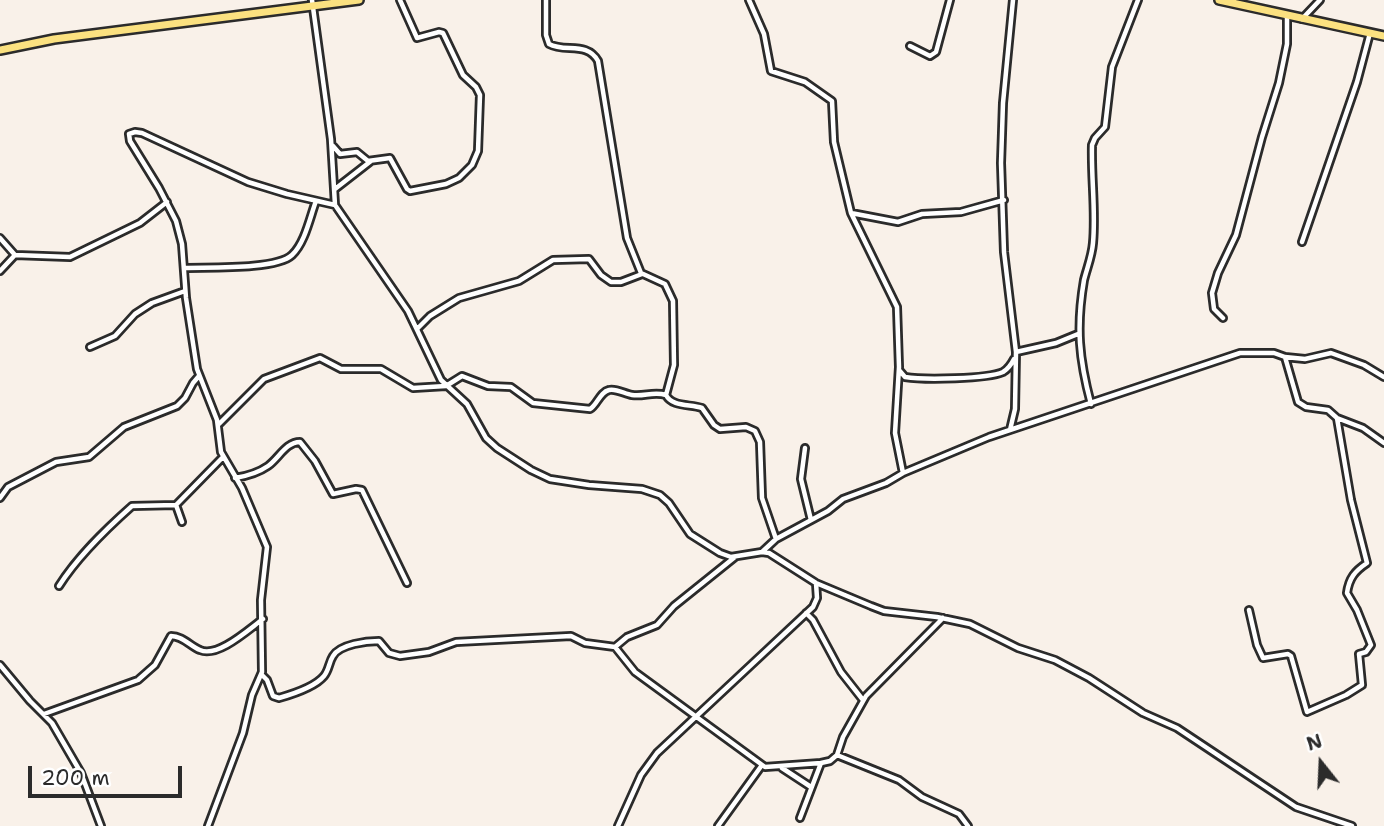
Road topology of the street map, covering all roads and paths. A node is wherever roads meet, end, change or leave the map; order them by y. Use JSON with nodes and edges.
{"nodes":[{"id":1,"x":359,"y":0,"type":"edge"},
{"id":2,"x":400,"y":0,"type":"edge"},
{"id":3,"x":546,"y":0,"type":"edge"},
{"id":4,"x":749,"y":0,"type":"edge"},
{"id":5,"x":950,"y":0,"type":"edge"},
{"id":6,"x":1013,"y":0,"type":"edge"},
{"id":7,"x":1138,"y":0,"type":"edge"},
{"id":8,"x":1219,"y":0,"type":"edge"},
{"id":9,"x":1320,"y":0,"type":"edge"},
{"id":10,"x":312,"y":3,"type":"edge"},
{"id":11,"x":1287,"y":15,"type":"junction"},
{"id":12,"x":1302,"y":19,"type":"junction"},
{"id":13,"x":1370,"y":33,"type":"junction"},
{"id":14,"x":1384,"y":36,"type":"edge"},
{"id":15,"x":910,"y":46,"type":"dead end"},
{"id":16,"x":0,"y":50,"type":"edge"},
{"id":17,"x":331,"y":143,"type":"junction"},
{"id":18,"x":371,"y":161,"type":"junction"},
{"id":19,"x":334,"y":189,"type":"junction"},
{"id":20,"x":1004,"y":200,"type":"junction"},
{"id":21,"x":316,"y":201,"type":"junction"},
{"id":22,"x":167,"y":202,"type":"junction"},
{"id":23,"x":335,"y":205,"type":"junction"},
{"id":24,"x":852,"y":214,"type":"junction"},
{"id":25,"x":0,"y":238,"type":"edge"},
{"id":26,"x":1302,"y":242,"type":"dead end"},
{"id":27,"x":15,"y":255,"type":"junction"},
{"id":28,"x":185,"y":268,"type":"junction"},
{"id":29,"x":0,"y":271,"type":"edge"},
{"id":30,"x":642,"y":274,"type":"junction"},
{"id":31,"x":185,"y":291,"type":"junction"},
{"id":32,"x":1223,"y":318,"type":"dead end"},
{"id":33,"x":417,"y":329,"type":"junction"},
{"id":34,"x":1078,"y":334,"type":"junction"},
{"id":35,"x":90,"y":347,"type":"dead end"},
{"id":36,"x":1016,"y":354,"type":"junction"},
{"id":37,"x":1285,"y":357,"type":"junction"},
{"id":38,"x":899,"y":370,"type":"junction"},
{"id":39,"x":199,"y":376,"type":"junction"},
{"id":40,"x":1384,"y":377,"type":"edge"},
{"id":41,"x":446,"y":386,"type":"junction"},
{"id":42,"x":666,"y":395,"type":"junction"},
{"id":43,"x":1091,"y":404,"type":"junction"},
{"id":44,"x":1337,"y":418,"type":"junction"},
{"id":45,"x":218,"y":425,"type":"junction"},
{"id":46,"x":1010,"y":430,"type":"junction"},
{"id":47,"x":1384,"y":443,"type":"edge"},
{"id":48,"x":805,"y":448,"type":"dead end"},
{"id":49,"x":223,"y":457,"type":"junction"},
{"id":50,"x":904,"y":473,"type":"junction"},
{"id":51,"x":236,"y":478,"type":"junction"},
{"id":52,"x":0,"y":498,"type":"edge"},
{"id":53,"x":176,"y":505,"type":"junction"},
{"id":54,"x":811,"y":520,"type":"junction"},
{"id":55,"x":182,"y":522,"type":"dead end"},
{"id":56,"x":776,"y":539,"type":"junction"},
{"id":57,"x":768,"y":544,"type":"junction"},
{"id":58,"x":762,"y":552,"type":"junction"},
{"id":59,"x":772,"y":554,"type":"junction"},
{"id":60,"x":735,"y":556,"type":"junction"},
{"id":61,"x":407,"y":583,"type":"dead end"},
{"id":62,"x":816,"y":583,"type":"junction"},
{"id":63,"x":59,"y":586,"type":"dead end"},
{"id":64,"x":1249,"y":610,"type":"dead end"},
{"id":65,"x":806,"y":613,"type":"junction"},
{"id":66,"x":943,"y":618,"type":"junction"},
{"id":67,"x":263,"y":619,"type":"junction"},
{"id":68,"x":615,"y":647,"type":"junction"},
{"id":69,"x":0,"y":665,"type":"edge"},
{"id":70,"x":261,"y":675,"type":"junction"},
{"id":71,"x":863,"y":700,"type":"junction"},
{"id":72,"x":44,"y":714,"type":"junction"},
{"id":73,"x":695,"y":718,"type":"junction"},
{"id":74,"x":836,"y":755,"type":"junction"},
{"id":75,"x":821,"y":763,"type":"junction"},
{"id":76,"x":762,"y":765,"type":"junction"},
{"id":77,"x":781,"y":768,"type":"junction"},
{"id":78,"x":811,"y":788,"type":"junction"},
{"id":79,"x":800,"y":818,"type":"dead end"},
{"id":80,"x":101,"y":826,"type":"edge"},
{"id":81,"x":208,"y":826,"type":"edge"},
{"id":82,"x":618,"y":826,"type":"edge"},
{"id":83,"x":718,"y":826,"type":"edge"},
{"id":84,"x":968,"y":826,"type":"edge"},
{"id":85,"x":1352,"y":826,"type":"edge"}],
"edges":[{"from":1,"to":10,"type":"main road"},
{"from":2,"to":18,"type":"street"},
{"from":3,"to":30,"type":"street"},
{"from":4,"to":24,"type":"street"},
{"from":5,"to":15,"type":"street"},
{"from":6,"to":20,"type":"street"},
{"from":7,"to":34,"type":"street"},
{"from":8,"to":11,"type":"main road"},
{"from":9,"to":12,"type":"street"},
{"from":10,"to":16,"type":"main road"},
{"from":10,"to":17,"type":"street"},
{"from":11,"to":12,"type":"main road"},
{"from":11,"to":32,"type":"street"},
{"from":12,"to":13,"type":"main road"},
{"from":13,"to":14,"type":"main road"},
{"from":13,"to":26,"type":"street"},
{"from":17,"to":18,"type":"street"},
{"from":17,"to":19,"type":"street"},
{"from":18,"to":19,"type":"street"},
{"from":19,"to":23,"type":"street"},
{"from":20,"to":24,"type":"street"},
{"from":20,"to":36,"type":"street"},
{"from":21,"to":22,"type":"street"},
{"from":21,"to":23,"type":"street"},
{"from":21,"to":28,"type":"street"},
{"from":22,"to":27,"type":"street"},
{"from":22,"to":28,"type":"street"},
{"from":23,"to":33,"type":"street"},
{"from":24,"to":38,"type":"street"},
{"from":25,"to":27,"type":"street"},
{"from":27,"to":29,"type":"street"},
{"from":28,"to":31,"type":"street"},
{"from":30,"to":33,"type":"street"},
{"from":30,"to":42,"type":"street"},
{"from":31,"to":35,"type":"street"},
{"from":31,"to":39,"type":"street"},
{"from":33,"to":41,"type":"street"},
{"from":34,"to":36,"type":"street"},
{"from":34,"to":43,"type":"street"},
{"from":36,"to":38,"type":"street"},
{"from":36,"to":46,"type":"street"},
{"from":37,"to":40,"type":"street"},
{"from":37,"to":43,"type":"street"},
{"from":37,"to":44,"type":"street"},
{"from":38,"to":50,"type":"street"},
{"from":39,"to":45,"type":"street"},
{"from":39,"to":52,"type":"street"},
{"from":41,"to":42,"type":"street"},
{"from":41,"to":45,"type":"street"},
{"from":41,"to":60,"type":"street"},
{"from":42,"to":56,"type":"street"},
{"from":43,"to":46,"type":"street"},
{"from":44,"to":47,"type":"street"},
{"from":44,"to":64,"type":"street"},
{"from":45,"to":49,"type":"street"},
{"from":46,"to":50,"type":"street"},
{"from":48,"to":54,"type":"street"},
{"from":49,"to":51,"type":"street"},
{"from":49,"to":53,"type":"street"},
{"from":50,"to":54,"type":"street"},
{"from":51,"to":61,"type":"street"},
{"from":51,"to":67,"type":"street"},
{"from":53,"to":55,"type":"street"},
{"from":53,"to":63,"type":"street"},
{"from":54,"to":56,"type":"street"},
{"from":56,"to":57,"type":"street"},
{"from":57,"to":58,"type":"street"},
{"from":57,"to":59,"type":"street"},
{"from":58,"to":59,"type":"street"},
{"from":58,"to":60,"type":"street"},
{"from":59,"to":62,"type":"street"},
{"from":60,"to":68,"type":"street"},
{"from":62,"to":65,"type":"street"},
{"from":62,"to":66,"type":"street"},
{"from":65,"to":71,"type":"street"},
{"from":65,"to":73,"type":"street"},
{"from":66,"to":71,"type":"street"},
{"from":66,"to":85,"type":"street"},
{"from":67,"to":70,"type":"street"},
{"from":67,"to":72,"type":"street"},
{"from":68,"to":70,"type":"street"},
{"from":68,"to":73,"type":"street"},
{"from":69,"to":72,"type":"street"},
{"from":70,"to":81,"type":"street"},
{"from":71,"to":74,"type":"street"},
{"from":72,"to":80,"type":"street"},
{"from":73,"to":76,"type":"street"},
{"from":73,"to":82,"type":"street"},
{"from":74,"to":75,"type":"street"},
{"from":74,"to":84,"type":"street"},
{"from":75,"to":77,"type":"street"},
{"from":75,"to":78,"type":"street"},
{"from":76,"to":77,"type":"street"},
{"from":76,"to":83,"type":"street"},
{"from":77,"to":78,"type":"street"},
{"from":78,"to":79,"type":"street"}]}
